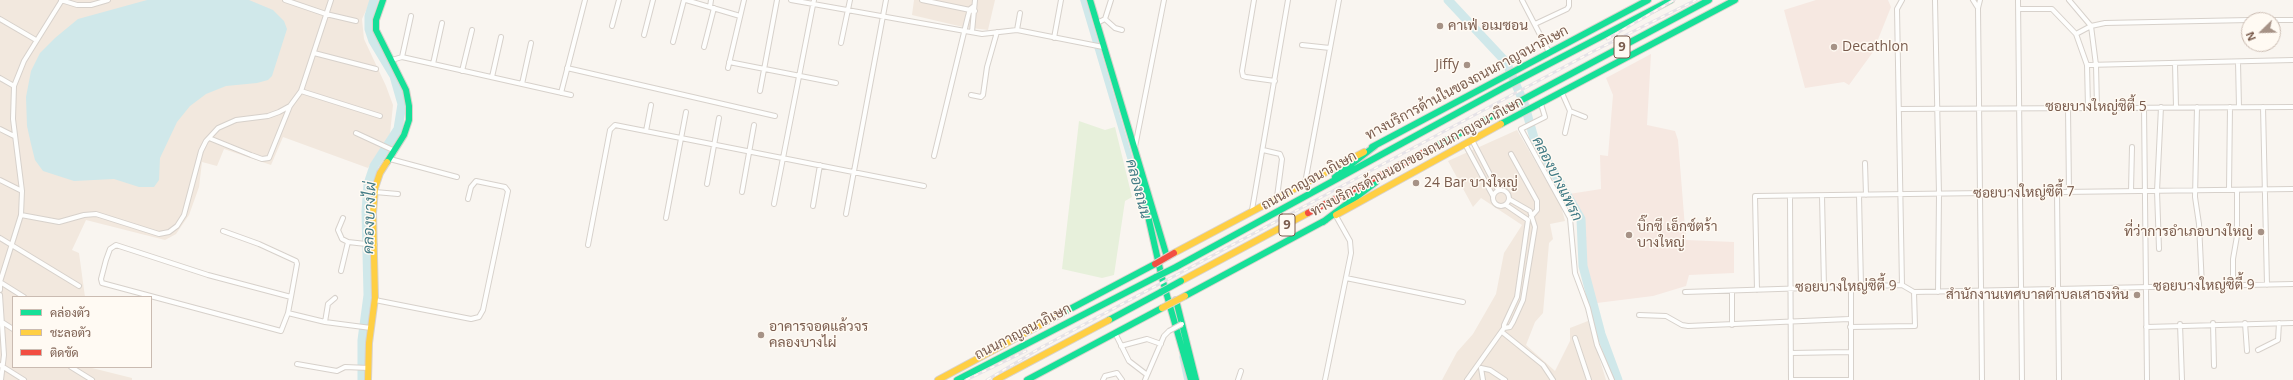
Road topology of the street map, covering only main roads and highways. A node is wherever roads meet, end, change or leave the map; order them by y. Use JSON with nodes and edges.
{"nodes":[{"id":1,"x":383,"y":0,"type":"edge"},
{"id":2,"x":1090,"y":0,"type":"edge"},
{"id":3,"x":1648,"y":0,"type":"edge"},
{"id":4,"x":1671,"y":0,"type":"edge"},
{"id":5,"x":1709,"y":0,"type":"edge"},
{"id":6,"x":1735,"y":0,"type":"edge"},
{"id":7,"x":1375,"y":146,"type":"junction"},
{"id":8,"x":1137,"y":157,"type":"junction"},
{"id":9,"x":1394,"y":169,"type":"junction"},
{"id":10,"x":1317,"y":191,"type":"junction"},
{"id":11,"x":1323,"y":222,"type":"junction"},
{"id":12,"x":1167,"y":257,"type":"junction"},
{"id":13,"x":1176,"y":300,"type":"junction"},
{"id":14,"x":368,"y":380,"type":"edge"},
{"id":15,"x":938,"y":380,"type":"edge"},
{"id":16,"x":957,"y":380,"type":"edge"},
{"id":17,"x":996,"y":380,"type":"edge"},
{"id":18,"x":1026,"y":380,"type":"edge"},
{"id":19,"x":1191,"y":380,"type":"edge"},
{"id":20,"x":1196,"y":380,"type":"edge"}],
"edges":[{"from":1,"to":14,"type":"main road"},
{"from":2,"to":8,"type":"main road"},
{"from":3,"to":7,"type":"main road","name":"ทางบริการด้านในของถนนกาญจนาภิเษก"},
{"from":4,"to":10,"type":"main road","name":"ถนนกาญจนาภิเษก","number":"9"},
{"from":5,"to":9,"type":"main road","name":"ถนนกาญจนาภิเษก","number":"9"},
{"from":6,"to":11,"type":"main road","name":"ทางบริการด้านนอกของถนนกาญจนาภิเษก"},
{"from":7,"to":10,"type":"main road"},
{"from":7,"to":12,"type":"main road","name":"ทางบริการด้านในของถนนกาญจนาภิเษก","bridge":true},
{"from":8,"to":12,"type":"main road"},
{"from":8,"to":19,"type":"main road"},
{"from":9,"to":11,"type":"main road"},
{"from":9,"to":17,"type":"main road","name":"ถนนกาญจนาภิเษก","number":"9","bridge":true},
{"from":10,"to":16,"type":"main road","name":"ถนนกาญจนาภิเษก","number":"9","bridge":true},
{"from":11,"to":13,"type":"main road","name":"ทางบริการด้านนอกของถนนกาญจนาภิเษก","bridge":true},
{"from":12,"to":15,"type":"main road","name":"ทางบริการด้านในของถนนกาญจนาภิเษก","bridge":true},
{"from":13,"to":18,"type":"main road","name":"ทางบริการด้านนอกของถนนกาญจนาภิเษก","bridge":true},
{"from":13,"to":20,"type":"main road"}]}
